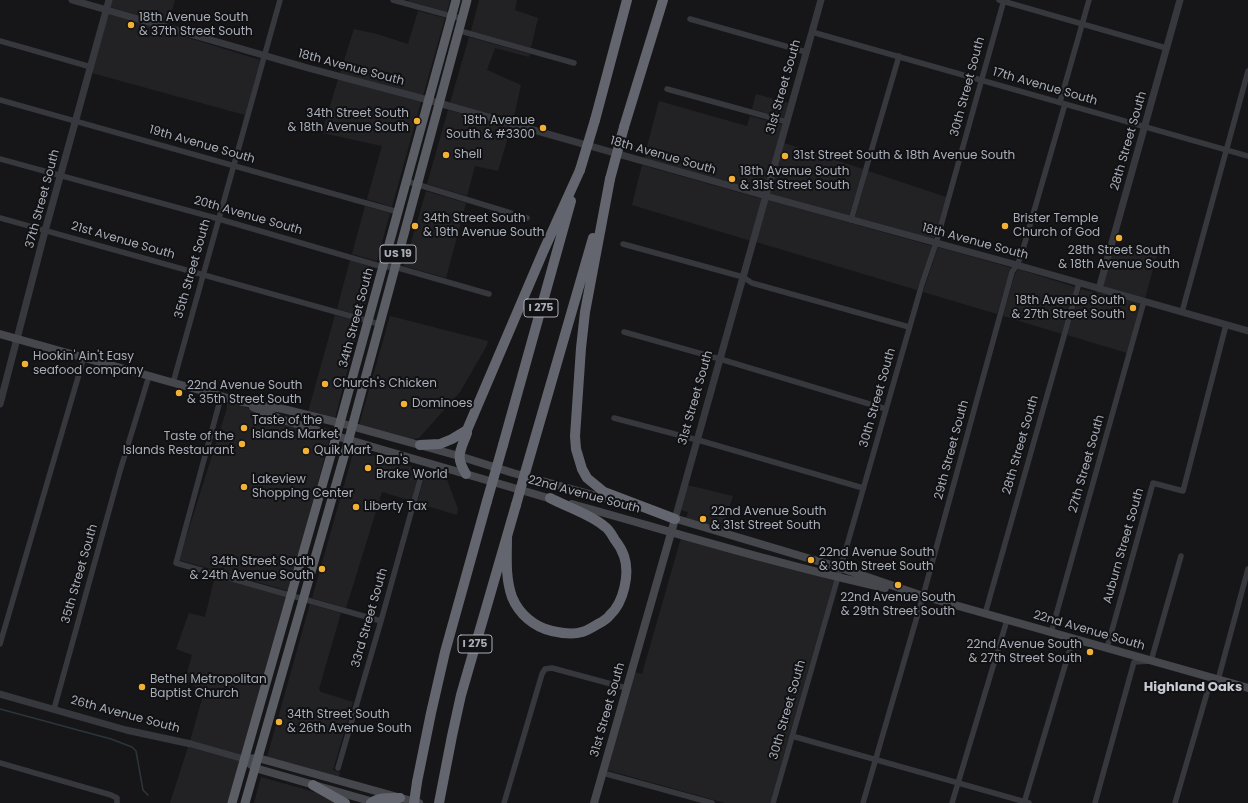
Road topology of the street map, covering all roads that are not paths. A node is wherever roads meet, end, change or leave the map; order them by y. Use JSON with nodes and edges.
{"nodes":[{"id":1,"x":72,"y":0,"type":"edge"},
{"id":2,"x":109,"y":0,"type":"edge"},
{"id":3,"x":280,"y":0,"type":"edge"},
{"id":4,"x":393,"y":0,"type":"edge"},
{"id":5,"x":456,"y":0,"type":"edge"},
{"id":6,"x":467,"y":0,"type":"edge"},
{"id":7,"x":627,"y":0,"type":"edge"},
{"id":8,"x":663,"y":0,"type":"edge"},
{"id":9,"x":821,"y":0,"type":"edge"},
{"id":10,"x":1002,"y":0,"type":"edge"},
{"id":11,"x":1089,"y":0,"type":"edge"},
{"id":12,"x":1180,"y":0,"type":"edge"},
{"id":13,"x":106,"y":9,"type":"junction"},
{"id":14,"x":451,"y":17,"type":"junction"},
{"id":15,"x":462,"y":19,"type":"junction"},
{"id":16,"x":690,"y":19,"type":"dead end"},
{"id":17,"x":1082,"y":24,"type":"junction"},
{"id":18,"x":448,"y":27,"type":"junction"},
{"id":19,"x":459,"y":31,"type":"junction"},
{"id":20,"x":812,"y":32,"type":"junction"},
{"id":21,"x":0,"y":41,"type":"edge"},
{"id":22,"x":1166,"y":48,"type":"junction"},
{"id":23,"x":806,"y":52,"type":"junction"},
{"id":24,"x":264,"y":56,"type":"junction"},
{"id":25,"x":899,"y":56,"type":"junction"},
{"id":26,"x":574,"y":63,"type":"dead end"},
{"id":27,"x":91,"y":67,"type":"junction"},
{"id":28,"x":1248,"y":70,"type":"edge"},
{"id":29,"x":982,"y":80,"type":"junction"},
{"id":30,"x":667,"y":89,"type":"dead end"},
{"id":31,"x":0,"y":100,"type":"edge"},
{"id":32,"x":428,"y":100,"type":"junction"},
{"id":33,"x":439,"y":103,"type":"junction"},
{"id":34,"x":1062,"y":103,"type":"junction"},
{"id":35,"x":76,"y":121,"type":"junction"},
{"id":36,"x":787,"y":122,"type":"junction"},
{"id":37,"x":1145,"y":126,"type":"junction"},
{"id":38,"x":1226,"y":150,"type":"junction"},
{"id":39,"x":1248,"y":156,"type":"edge"},
{"id":40,"x":0,"y":159,"type":"edge"},
{"id":41,"x":234,"y":165,"type":"junction"},
{"id":42,"x":580,"y":170,"type":"junction"},
{"id":43,"x":61,"y":176,"type":"junction"},
{"id":44,"x":610,"y":179,"type":"junction"},
{"id":45,"x":406,"y":181,"type":"junction"},
{"id":46,"x":417,"y":185,"type":"junction"},
{"id":47,"x":766,"y":196,"type":"junction"},
{"id":48,"x":398,"y":212,"type":"junction"},
{"id":49,"x":0,"y":218,"type":"edge"},
{"id":50,"x":527,"y":218,"type":"dead end"},
{"id":51,"x":219,"y":219,"type":"junction"},
{"id":52,"x":851,"y":220,"type":"junction"},
{"id":53,"x":45,"y":231,"type":"junction"},
{"id":54,"x":936,"y":243,"type":"junction"},
{"id":55,"x":623,"y":244,"type":"dead end"},
{"id":56,"x":1017,"y":265,"type":"junction"},
{"id":57,"x":383,"y":266,"type":"junction"},
{"id":58,"x":395,"y":267,"type":"junction"},
{"id":59,"x":203,"y":275,"type":"junction"},
{"id":60,"x":743,"y":277,"type":"junction"},
{"id":61,"x":1079,"y":283,"type":"junction"},
{"id":62,"x":1099,"y":289,"type":"junction"},
{"id":63,"x":489,"y":294,"type":"dead end"},
{"id":64,"x":1144,"y":301,"type":"junction"},
{"id":65,"x":1182,"y":312,"type":"junction"},
{"id":66,"x":368,"y":321,"type":"junction"},
{"id":67,"x":379,"y":324,"type":"junction"},
{"id":68,"x":1226,"y":325,"type":"junction"},
{"id":69,"x":910,"y":327,"type":"junction"},
{"id":70,"x":1248,"y":331,"type":"edge"},
{"id":71,"x":624,"y":332,"type":"dead end"},
{"id":72,"x":0,"y":334,"type":"edge"},
{"id":73,"x":16,"y":339,"type":"junction"},
{"id":74,"x":84,"y":358,"type":"junction"},
{"id":75,"x":720,"y":359,"type":"junction"},
{"id":76,"x":149,"y":376,"type":"junction"},
{"id":77,"x":173,"y":383,"type":"junction"},
{"id":78,"x":221,"y":396,"type":"junction"},
{"id":79,"x":242,"y":402,"type":"junction"},
{"id":80,"x":0,"y":404,"type":"edge"},
{"id":81,"x":886,"y":409,"type":"junction"},
{"id":82,"x":614,"y":418,"type":"dead end"},
{"id":83,"x":340,"y":423,"type":"junction"},
{"id":84,"x":352,"y":426,"type":"junction"},
{"id":85,"x":467,"y":430,"type":"junction"},
{"id":86,"x":336,"y":436,"type":"junction"},
{"id":87,"x":697,"y":439,"type":"junction"},
{"id":88,"x":348,"y":440,"type":"junction"},
{"id":89,"x":420,"y":445,"type":"junction"},
{"id":90,"x":459,"y":456,"type":"junction"},
{"id":91,"x":422,"y":473,"type":"dead end"},
{"id":92,"x":466,"y":474,"type":"junction"},
{"id":93,"x":863,"y":488,"type":"junction"},
{"id":94,"x":550,"y":498,"type":"junction"},
{"id":95,"x":676,"y":519,"type":"junction"},
{"id":96,"x":672,"y":532,"type":"junction"},
{"id":97,"x":507,"y":536,"type":"junction"},
{"id":98,"x":1181,"y":556,"type":"dead end"},
{"id":99,"x":840,"y":568,"type":"junction"},
{"id":100,"x":1248,"y":569,"type":"edge"},
{"id":101,"x":838,"y":578,"type":"junction"},
{"id":102,"x":291,"y":595,"type":"junction"},
{"id":103,"x":923,"y":596,"type":"junction"},
{"id":104,"x":303,"y":599,"type":"junction"},
{"id":105,"x":985,"y":614,"type":"junction"},
{"id":106,"x":1006,"y":620,"type":"junction"},
{"id":107,"x":381,"y":621,"type":"junction"},
{"id":108,"x":1051,"y":633,"type":"junction"},
{"id":109,"x":1072,"y":639,"type":"junction"},
{"id":110,"x":0,"y":644,"type":"edge"},
{"id":111,"x":1107,"y":648,"type":"junction"},
{"id":112,"x":1151,"y":661,"type":"junction"},
{"id":113,"x":1218,"y":680,"type":"junction"},
{"id":114,"x":626,"y":688,"type":"junction"},
{"id":115,"x":1248,"y":688,"type":"edge"},
{"id":116,"x":0,"y":694,"type":"edge"},
{"id":117,"x":54,"y":709,"type":"junction"},
{"id":118,"x":792,"y":736,"type":"junction"},
{"id":119,"x":258,"y":758,"type":"junction"},
{"id":120,"x":244,"y":759,"type":"junction"},
{"id":121,"x":876,"y":760,"type":"junction"},
{"id":122,"x":0,"y":763,"type":"edge"},
{"id":123,"x":255,"y":768,"type":"junction"},
{"id":124,"x":338,"y":768,"type":"dead end"},
{"id":125,"x":602,"y":773,"type":"junction"},
{"id":126,"x":958,"y":783,"type":"junction"},
{"id":127,"x":313,"y":785,"type":"junction"},
{"id":128,"x":400,"y":798,"type":"junction"},
{"id":129,"x":117,"y":801,"type":"edge"},
{"id":130,"x":374,"y":802,"type":"edge"},
{"id":131,"x":232,"y":803,"type":"edge"},
{"id":132,"x":245,"y":803,"type":"edge"},
{"id":133,"x":345,"y":803,"type":"edge"},
{"id":134,"x":414,"y":803,"type":"edge"},
{"id":135,"x":419,"y":803,"type":"edge"},
{"id":136,"x":439,"y":803,"type":"edge"},
{"id":137,"x":504,"y":803,"type":"edge"},
{"id":138,"x":594,"y":803,"type":"edge"},
{"id":139,"x":712,"y":803,"type":"edge"},
{"id":140,"x":773,"y":803,"type":"edge"},
{"id":141,"x":864,"y":803,"type":"edge"},
{"id":142,"x":952,"y":803,"type":"edge"},
{"id":143,"x":1026,"y":803,"type":"edge"},
{"id":144,"x":1095,"y":803,"type":"edge"},
{"id":145,"x":1175,"y":803,"type":"edge"}],
"edges":[{"from":1,"to":13,"type":"street","name":"18th Avenue South"},
{"from":2,"to":13,"type":"street","name":"37th Street South"},
{"from":3,"to":24,"type":"street","name":"35th Street South"},
{"from":4,"to":14,"type":"street"},
{"from":5,"to":14,"type":"highway","name":"34th Street South","number":"US 19"},
{"from":6,"to":15,"type":"highway","name":"34th Street South","number":"US 19"},
{"from":7,"to":42,"type":"highway","number":"I 275","bridge":true},
{"from":8,"to":44,"type":"highway","number":"I 275","bridge":true},
{"from":9,"to":20,"type":"street","name":"31st Street South"},
{"from":10,"to":17,"type":"street"},
{"from":10,"to":29,"type":"street","name":"30th Street South"},
{"from":11,"to":17,"type":"street","name":"29th Street South"},
{"from":12,"to":22,"type":"street","name":"28th Street South"},
{"from":13,"to":24,"type":"street","name":"18th Avenue South"},
{"from":13,"to":27,"type":"street","name":"37th Street South"},
{"from":14,"to":15,"type":"street"},
{"from":14,"to":18,"type":"highway","name":"34th Street South","number":"US 19"},
{"from":15,"to":19,"type":"highway","name":"34th Street South","number":"US 19"},
{"from":16,"to":23,"type":"street"},
{"from":17,"to":22,"type":"street"},
{"from":17,"to":34,"type":"street","name":"29th Street South"},
{"from":18,"to":19,"type":"street"},
{"from":18,"to":32,"type":"highway","name":"34th Street South","number":"US 19"},
{"from":19,"to":26,"type":"street"},
{"from":19,"to":33,"type":"highway","name":"34th Street South","number":"US 19"},
{"from":20,"to":23,"type":"street","name":"31st Street South"},
{"from":20,"to":25,"type":"street","name":"17th Avenue South"},
{"from":21,"to":27,"type":"street"},
{"from":22,"to":37,"type":"street","name":"28th Street South"},
{"from":23,"to":36,"type":"street","name":"31st Street South"},
{"from":24,"to":32,"type":"street","name":"18th Avenue South"},
{"from":24,"to":41,"type":"street","name":"35th Street South"},
{"from":25,"to":29,"type":"street","name":"17th Avenue South"},
{"from":25,"to":52,"type":"street"},
{"from":27,"to":35,"type":"street","name":"37th Street South"},
{"from":28,"to":38,"type":"street"},
{"from":29,"to":34,"type":"street","name":"17th Avenue South"},
{"from":29,"to":54,"type":"street","name":"30th Street South"},
{"from":30,"to":36,"type":"street"},
{"from":31,"to":35,"type":"street","name":"19th Avenue South"},
{"from":32,"to":33,"type":"street","name":"18th Avenue South"},
{"from":32,"to":45,"type":"highway","name":"34th Street South","number":"US 19"},
{"from":33,"to":46,"type":"highway","name":"34th Street South","number":"US 19"},
{"from":33,"to":47,"type":"street","name":"18th Avenue South"},
{"from":34,"to":37,"type":"street","name":"17th Avenue South"},
{"from":34,"to":56,"type":"street","name":"29th Street South"},
{"from":35,"to":41,"type":"street","name":"19th Avenue South"},
{"from":35,"to":43,"type":"street","name":"37th Street South"},
{"from":36,"to":47,"type":"street","name":"31st Street South"},
{"from":37,"to":38,"type":"street","name":"17th Avenue South"},
{"from":37,"to":62,"type":"street","name":"28th Street South"},
{"from":38,"to":39,"type":"street","name":"17th Avenue South"},
{"from":38,"to":65,"type":"street"},
{"from":40,"to":43,"type":"street","name":"20th Avenue South"},
{"from":41,"to":48,"type":"street","name":"19th Avenue South"},
{"from":41,"to":51,"type":"street","name":"35th Street South"},
{"from":42,"to":85,"type":"highway"},
{"from":42,"to":134,"type":"highway","number":"I 275","bridge":true},
{"from":43,"to":51,"type":"street","name":"20th Avenue South"},
{"from":43,"to":53,"type":"street","name":"37th Street South"},
{"from":44,"to":95,"type":"highway"},
{"from":44,"to":97,"type":"highway","number":"I 275","bridge":true},
{"from":45,"to":46,"type":"street"},
{"from":45,"to":48,"type":"highway","name":"34th Street South","number":"US 19"},
{"from":46,"to":50,"type":"street"},
{"from":46,"to":58,"type":"highway","name":"34th Street South","number":"US 19"},
{"from":47,"to":52,"type":"street","name":"18th Avenue South"},
{"from":47,"to":60,"type":"street","name":"31st Street South"},
{"from":48,"to":57,"type":"highway","name":"34th Street South","number":"US 19"},
{"from":49,"to":53,"type":"street","name":"21st Avenue South"},
{"from":51,"to":57,"type":"street","name":"20th Avenue South"},
{"from":51,"to":59,"type":"street","name":"35th Street South"},
{"from":52,"to":54,"type":"street","name":"18th Avenue South"},
{"from":53,"to":59,"type":"street","name":"21st Avenue South"},
{"from":53,"to":73,"type":"street","name":"37th Street South"},
{"from":54,"to":56,"type":"street","name":"18th Avenue South"},
{"from":54,"to":69,"type":"street","name":"30th Street South"},
{"from":55,"to":60,"type":"street"},
{"from":56,"to":61,"type":"street","name":"18th Avenue South"},
{"from":56,"to":103,"type":"street","name":"29th Street South"},
{"from":57,"to":58,"type":"street","name":"20th Avenue South"},
{"from":57,"to":66,"type":"highway","name":"34th Street South","number":"US 19"},
{"from":58,"to":63,"type":"street","name":"20th Avenue South"},
{"from":58,"to":67,"type":"highway","name":"34th Street South","number":"US 19"},
{"from":59,"to":66,"type":"street","name":"21st Avenue South"},
{"from":59,"to":77,"type":"street","name":"35th Street South"},
{"from":60,"to":69,"type":"street"},
{"from":60,"to":75,"type":"street","name":"31st Street South"},
{"from":61,"to":62,"type":"street","name":"18th Avenue South"},
{"from":61,"to":105,"type":"street","name":"28th Street South"},
{"from":62,"to":64,"type":"street","name":"18th Avenue South"},
{"from":64,"to":65,"type":"street","name":"18th Avenue South"},
{"from":64,"to":108,"type":"street","name":"27th Street South"},
{"from":65,"to":68,"type":"street","name":"18th Avenue South"},
{"from":66,"to":67,"type":"street","name":"21st Avenue South"},
{"from":66,"to":83,"type":"highway","name":"34th Street South","number":"US 19"},
{"from":67,"to":84,"type":"highway","name":"34th Street South","number":"US 19"},
{"from":68,"to":70,"type":"street","name":"18th Avenue South"},
{"from":68,"to":111,"type":"street","name":"Auburn Street South"},
{"from":69,"to":81,"type":"street","name":"30th Street South"},
{"from":71,"to":75,"type":"street"},
{"from":72,"to":73,"type":"main road","name":"22nd Avenue South"},
{"from":73,"to":74,"type":"main road","name":"22nd Avenue South"},
{"from":73,"to":80,"type":"street","name":"37th Street South"},
{"from":74,"to":76,"type":"main road","name":"22nd Avenue South"},
{"from":74,"to":110,"type":"street"},
{"from":75,"to":81,"type":"street"},
{"from":75,"to":87,"type":"street","name":"31st Street South"},
{"from":76,"to":77,"type":"main road","name":"22nd Avenue South"},
{"from":76,"to":117,"type":"street","name":"35th Street South"},
{"from":77,"to":78,"type":"main road","name":"22nd Avenue South"},
{"from":78,"to":79,"type":"main road","name":"22nd Avenue South"},
{"from":78,"to":102,"type":"street"},
{"from":79,"to":83,"type":"main road","name":"22nd Avenue South"},
{"from":79,"to":86,"type":"main road","name":"22nd Avenue South"},
{"from":81,"to":93,"type":"street","name":"30th Street South"},
{"from":82,"to":87,"type":"street"},
{"from":83,"to":84,"type":"main road","name":"22nd Avenue South"},
{"from":83,"to":86,"type":"highway","name":"34th Street South","number":"US 19"},
{"from":84,"to":88,"type":"highway","name":"34th Street South","number":"US 19"},
{"from":84,"to":89,"type":"main road","name":"22nd Avenue South"},
{"from":85,"to":89,"type":"highway"},
{"from":85,"to":90,"type":"highway"},
{"from":86,"to":88,"type":"main road","name":"22nd Avenue South"},
{"from":86,"to":102,"type":"highway","name":"34th Street South","number":"US 19"},
{"from":87,"to":93,"type":"street"},
{"from":87,"to":95,"type":"street","name":"31st Street South"},
{"from":88,"to":92,"type":"main road","name":"22nd Avenue South"},
{"from":88,"to":104,"type":"highway","name":"34th Street South","number":"US 19"},
{"from":89,"to":90,"type":"main road","name":"22nd Avenue South"},
{"from":90,"to":92,"type":"highway"},
{"from":90,"to":95,"type":"main road","name":"22nd Avenue South"},
{"from":91,"to":107,"type":"street","name":"33rd Street South"},
{"from":92,"to":94,"type":"main road","name":"22nd Avenue South"},
{"from":93,"to":99,"type":"street","name":"30th Street South"},
{"from":94,"to":96,"type":"main road","name":"22nd Avenue South"},
{"from":94,"to":97,"type":"highway"},
{"from":95,"to":96,"type":"main road","name":"31st Street South"},
{"from":95,"to":99,"type":"main road","name":"22nd Avenue South"},
{"from":96,"to":101,"type":"main road","name":"22nd Avenue South"},
{"from":96,"to":114,"type":"main road","name":"31st Street South"},
{"from":97,"to":136,"type":"highway","number":"I 275"},
{"from":98,"to":112,"type":"street"},
{"from":99,"to":101,"type":"street","name":"30th Street South"},
{"from":99,"to":103,"type":"main road","name":"22nd Avenue South"},
{"from":100,"to":113,"type":"street"},
{"from":101,"to":103,"type":"main road","name":"22nd Avenue South"},
{"from":101,"to":118,"type":"street","name":"30th Street South"},
{"from":102,"to":104,"type":"street"},
{"from":102,"to":120,"type":"highway","name":"34th Street South","number":"US 19"},
{"from":103,"to":105,"type":"main road","name":"22nd Avenue South"},
{"from":103,"to":121,"type":"street","name":"29th Street South"},
{"from":104,"to":107,"type":"street"},
{"from":104,"to":119,"type":"highway","name":"34th Street South","number":"US 19"},
{"from":105,"to":106,"type":"main road","name":"22nd Avenue South"},
{"from":106,"to":108,"type":"main road","name":"22nd Avenue South"},
{"from":106,"to":126,"type":"street"},
{"from":107,"to":124,"type":"street","name":"33rd Street South"},
{"from":108,"to":109,"type":"main road","name":"22nd Avenue South"},
{"from":109,"to":111,"type":"main road","name":"22nd Avenue South"},
{"from":109,"to":143,"type":"street"},
{"from":111,"to":112,"type":"main road","name":"22nd Avenue South"},
{"from":112,"to":113,"type":"main road","name":"22nd Avenue South"},
{"from":112,"to":144,"type":"street"},
{"from":113,"to":115,"type":"main road","name":"22nd Avenue South"},
{"from":113,"to":145,"type":"street"},
{"from":114,"to":125,"type":"main road","name":"31st Street South"},
{"from":114,"to":137,"type":"street"},
{"from":116,"to":117,"type":"street","name":"26th Avenue South"},
{"from":117,"to":120,"type":"street","name":"26th Avenue South"},
{"from":118,"to":121,"type":"street"},
{"from":118,"to":140,"type":"street","name":"30th Street South"},
{"from":119,"to":120,"type":"main road","name":"26th Avenue South"},
{"from":119,"to":123,"type":"highway","name":"34th Street South","number":"US 19"},
{"from":119,"to":128,"type":"main road","name":"26th Avenue South"},
{"from":120,"to":123,"type":"main road","name":"26th Avenue South"},
{"from":120,"to":131,"type":"highway","name":"34th Street South","number":"US 19"},
{"from":121,"to":126,"type":"street"},
{"from":121,"to":141,"type":"street","name":"29th Street South"},
{"from":122,"to":129,"type":"street"},
{"from":123,"to":127,"type":"main road","name":"26th Avenue South"},
{"from":123,"to":132,"type":"highway","name":"34th Street South","number":"US 19"},
{"from":125,"to":138,"type":"main road","name":"31st Street South"},
{"from":125,"to":139,"type":"street"},
{"from":126,"to":142,"type":"street"},
{"from":126,"to":143,"type":"street"},
{"from":127,"to":130,"type":"main road","name":"26th Avenue South"},
{"from":127,"to":133,"type":"highway"},
{"from":128,"to":130,"type":"highway"},
{"from":128,"to":135,"type":"main road","name":"26th Avenue South"}]}
